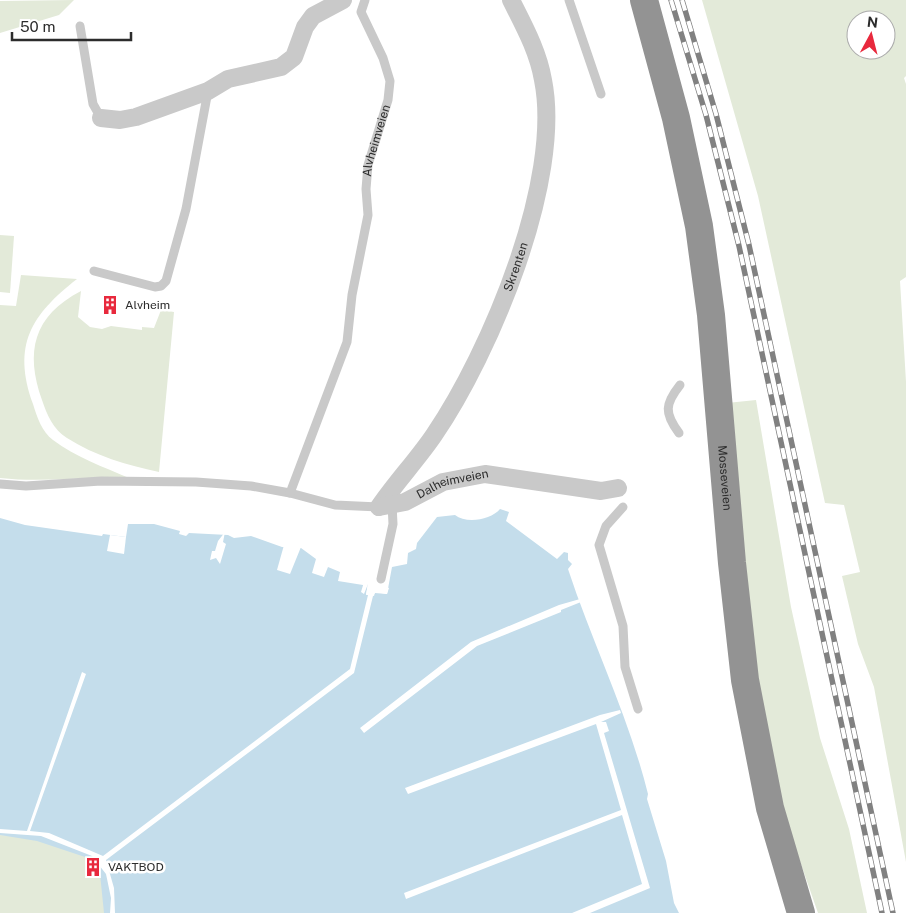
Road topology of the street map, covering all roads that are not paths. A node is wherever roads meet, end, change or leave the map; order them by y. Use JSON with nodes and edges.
{"nodes":[{"id":1,"x":343,"y":0,"type":"edge"},
{"id":2,"x":365,"y":0,"type":"edge"},
{"id":3,"x":511,"y":0,"type":"edge"},
{"id":4,"x":568,"y":0,"type":"edge"},
{"id":5,"x":630,"y":0,"type":"edge"},
{"id":6,"x":644,"y":0,"type":"edge"},
{"id":7,"x":80,"y":26,"type":"dead end"},
{"id":8,"x":654,"y":42,"type":"junction"},
{"id":9,"x":208,"y":90,"type":"junction"},
{"id":10,"x":602,"y":94,"type":"dead end"},
{"id":11,"x":100,"y":120,"type":"joint"},
{"id":12,"x":94,"y":271,"type":"dead end"},
{"id":13,"x":680,"y":385,"type":"dead end"},
{"id":14,"x":679,"y":433,"type":"dead end"},
{"id":15,"x":0,"y":484,"type":"edge"},
{"id":16,"x":618,"y":488,"type":"dead end"},
{"id":17,"x":290,"y":493,"type":"junction"},
{"id":18,"x":385,"y":506,"type":"junction"},
{"id":19,"x":623,"y":507,"type":"dead end"},
{"id":20,"x":381,"y":579,"type":"dead end"},
{"id":21,"x":638,"y":708,"type":"dead end"},
{"id":22,"x":801,"y":913,"type":"edge"}],
"edges":[{"from":1,"to":9,"type":"street"},
{"from":2,"to":17,"type":"lane","name":"Alvheimveien"},
{"from":3,"to":18,"type":"street","name":"Skrenten"},
{"from":4,"to":10,"type":"lane"},
{"from":5,"to":8,"type":"highway","name":"Mosseveien"},
{"from":6,"to":8,"type":"highway","name":"Mosseveien"},
{"from":7,"to":11,"type":"lane"},
{"from":8,"to":22,"type":"highway","name":"Mosseveien"},
{"from":9,"to":11,"type":"street"},
{"from":9,"to":12,"type":"lane"},
{"from":13,"to":14,"type":"lane"},
{"from":15,"to":17,"type":"lane","name":"Dalheimveien"},
{"from":16,"to":18,"type":"street","name":"Dalheimveien"},
{"from":17,"to":18,"type":"lane","name":"Dalheimveien"},
{"from":18,"to":20,"type":"lane"},
{"from":19,"to":21,"type":"lane"}]}
